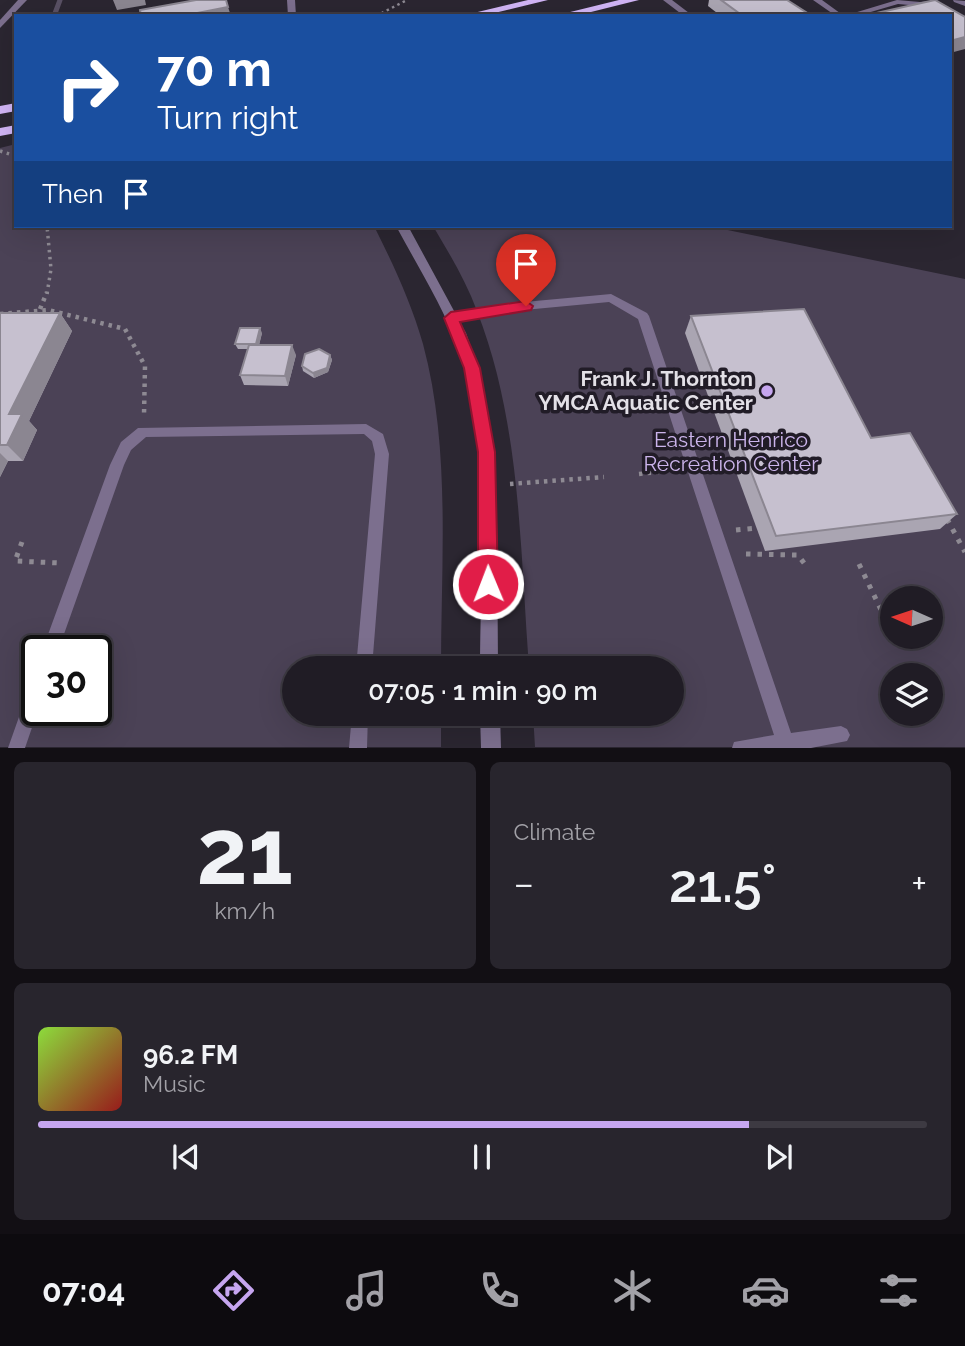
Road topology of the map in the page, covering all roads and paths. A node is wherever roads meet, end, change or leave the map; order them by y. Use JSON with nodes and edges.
{"nodes":[{"id":1,"x":23,"y":0,"type":"edge"},
{"id":2,"x":407,"y":0,"type":"edge"},
{"id":3,"x":543,"y":0,"type":"edge"},
{"id":4,"x":634,"y":0,"type":"edge"},
{"id":5,"x":667,"y":0,"type":"edge"},
{"id":6,"x":817,"y":0,"type":"edge"},
{"id":7,"x":935,"y":0,"type":"edge"},
{"id":8,"x":957,"y":0,"type":"edge"},
{"id":9,"x":917,"y":2,"type":"edge"},
{"id":10,"x":965,"y":4,"type":"edge"},
{"id":11,"x":930,"y":10,"type":"edge"},
{"id":12,"x":380,"y":14,"type":"edge"},
{"id":13,"x":476,"y":14,"type":"edge"},
{"id":14,"x":568,"y":14,"type":"edge"},
{"id":15,"x":686,"y":14,"type":"edge"},
{"id":16,"x":838,"y":14,"type":"edge"},
{"id":17,"x":855,"y":14,"type":"edge"},
{"id":18,"x":4,"y":15,"type":"edge"},
{"id":19,"x":0,"y":25,"type":"edge"},
{"id":20,"x":47,"y":228,"type":"edge"},
{"id":21,"x":403,"y":228,"type":"edge"},
{"id":22,"x":39,"y":310,"type":"junction"},
{"id":23,"x":0,"y":314,"type":"edge"},
{"id":24,"x":451,"y":318,"type":"junction"},
{"id":25,"x":143,"y":432,"type":"junction"},
{"id":26,"x":676,"y":470,"type":"dead end"},
{"id":27,"x":639,"y":474,"type":"dead end"},
{"id":28,"x":604,"y":477,"type":"dead end"},
{"id":29,"x":510,"y":484,"type":"dead end"},
{"id":30,"x":945,"y":516,"type":"edge"},
{"id":31,"x":757,"y":528,"type":"dead end"},
{"id":32,"x":736,"y":530,"type":"dead end"},
{"id":33,"x":22,"y":542,"type":"dead end"},
{"id":34,"x":965,"y":552,"type":"edge"},
{"id":35,"x":746,"y":554,"type":"dead end"},
{"id":36,"x":60,"y":563,"type":"dead end"},
{"id":37,"x":859,"y":564,"type":"dead end"},
{"id":38,"x":807,"y":567,"type":"dead end"},
{"id":39,"x":880,"y":608,"type":"edge"},
{"id":40,"x":56,"y":635,"type":"edge"},
{"id":41,"x":365,"y":656,"type":"edge"},
{"id":42,"x":489,"y":656,"type":"edge"},
{"id":43,"x":24,"y":726,"type":"edge"},
{"id":44,"x":359,"y":726,"type":"edge"},
{"id":45,"x":490,"y":726,"type":"edge"},
{"id":46,"x":841,"y":735,"type":"dead end"},
{"id":47,"x":785,"y":742,"type":"junction"},
{"id":48,"x":16,"y":747,"type":"edge"},
{"id":49,"x":358,"y":747,"type":"edge"},
{"id":50,"x":491,"y":747,"type":"edge"},
{"id":51,"x":740,"y":747,"type":"edge"}],
"edges":[{"from":1,"to":18,"type":"street"},
{"from":2,"to":12,"type":"path"},
{"from":3,"to":13,"type":"main road"},
{"from":4,"to":14,"type":"main road"},
{"from":5,"to":15,"type":"lane"},
{"from":6,"to":16,"type":"lane"},
{"from":7,"to":9,"type":"lane"},
{"from":8,"to":10,"type":"lane"},
{"from":9,"to":11,"type":"lane"},
{"from":9,"to":17,"type":"lane"},
{"from":18,"to":19,"type":"street"},
{"from":20,"to":22,"type":"path"},
{"from":21,"to":24,"type":"street"},
{"from":22,"to":23,"type":"path"},
{"from":22,"to":25,"type":"path"},
{"from":24,"to":42,"type":"street"},
{"from":24,"to":47,"type":"lane"},
{"from":25,"to":40,"type":"lane"},
{"from":25,"to":41,"type":"lane"},
{"from":26,"to":27,"type":"path"},
{"from":28,"to":29,"type":"path"},
{"from":30,"to":34,"type":"path"},
{"from":31,"to":32,"type":"path"},
{"from":33,"to":36,"type":"path"},
{"from":35,"to":38,"type":"path"},
{"from":37,"to":39,"type":"path"},
{"from":43,"to":48,"type":"lane"},
{"from":44,"to":49,"type":"lane"},
{"from":45,"to":50,"type":"street"},
{"from":46,"to":47,"type":"lane"},
{"from":47,"to":51,"type":"lane"}]}
